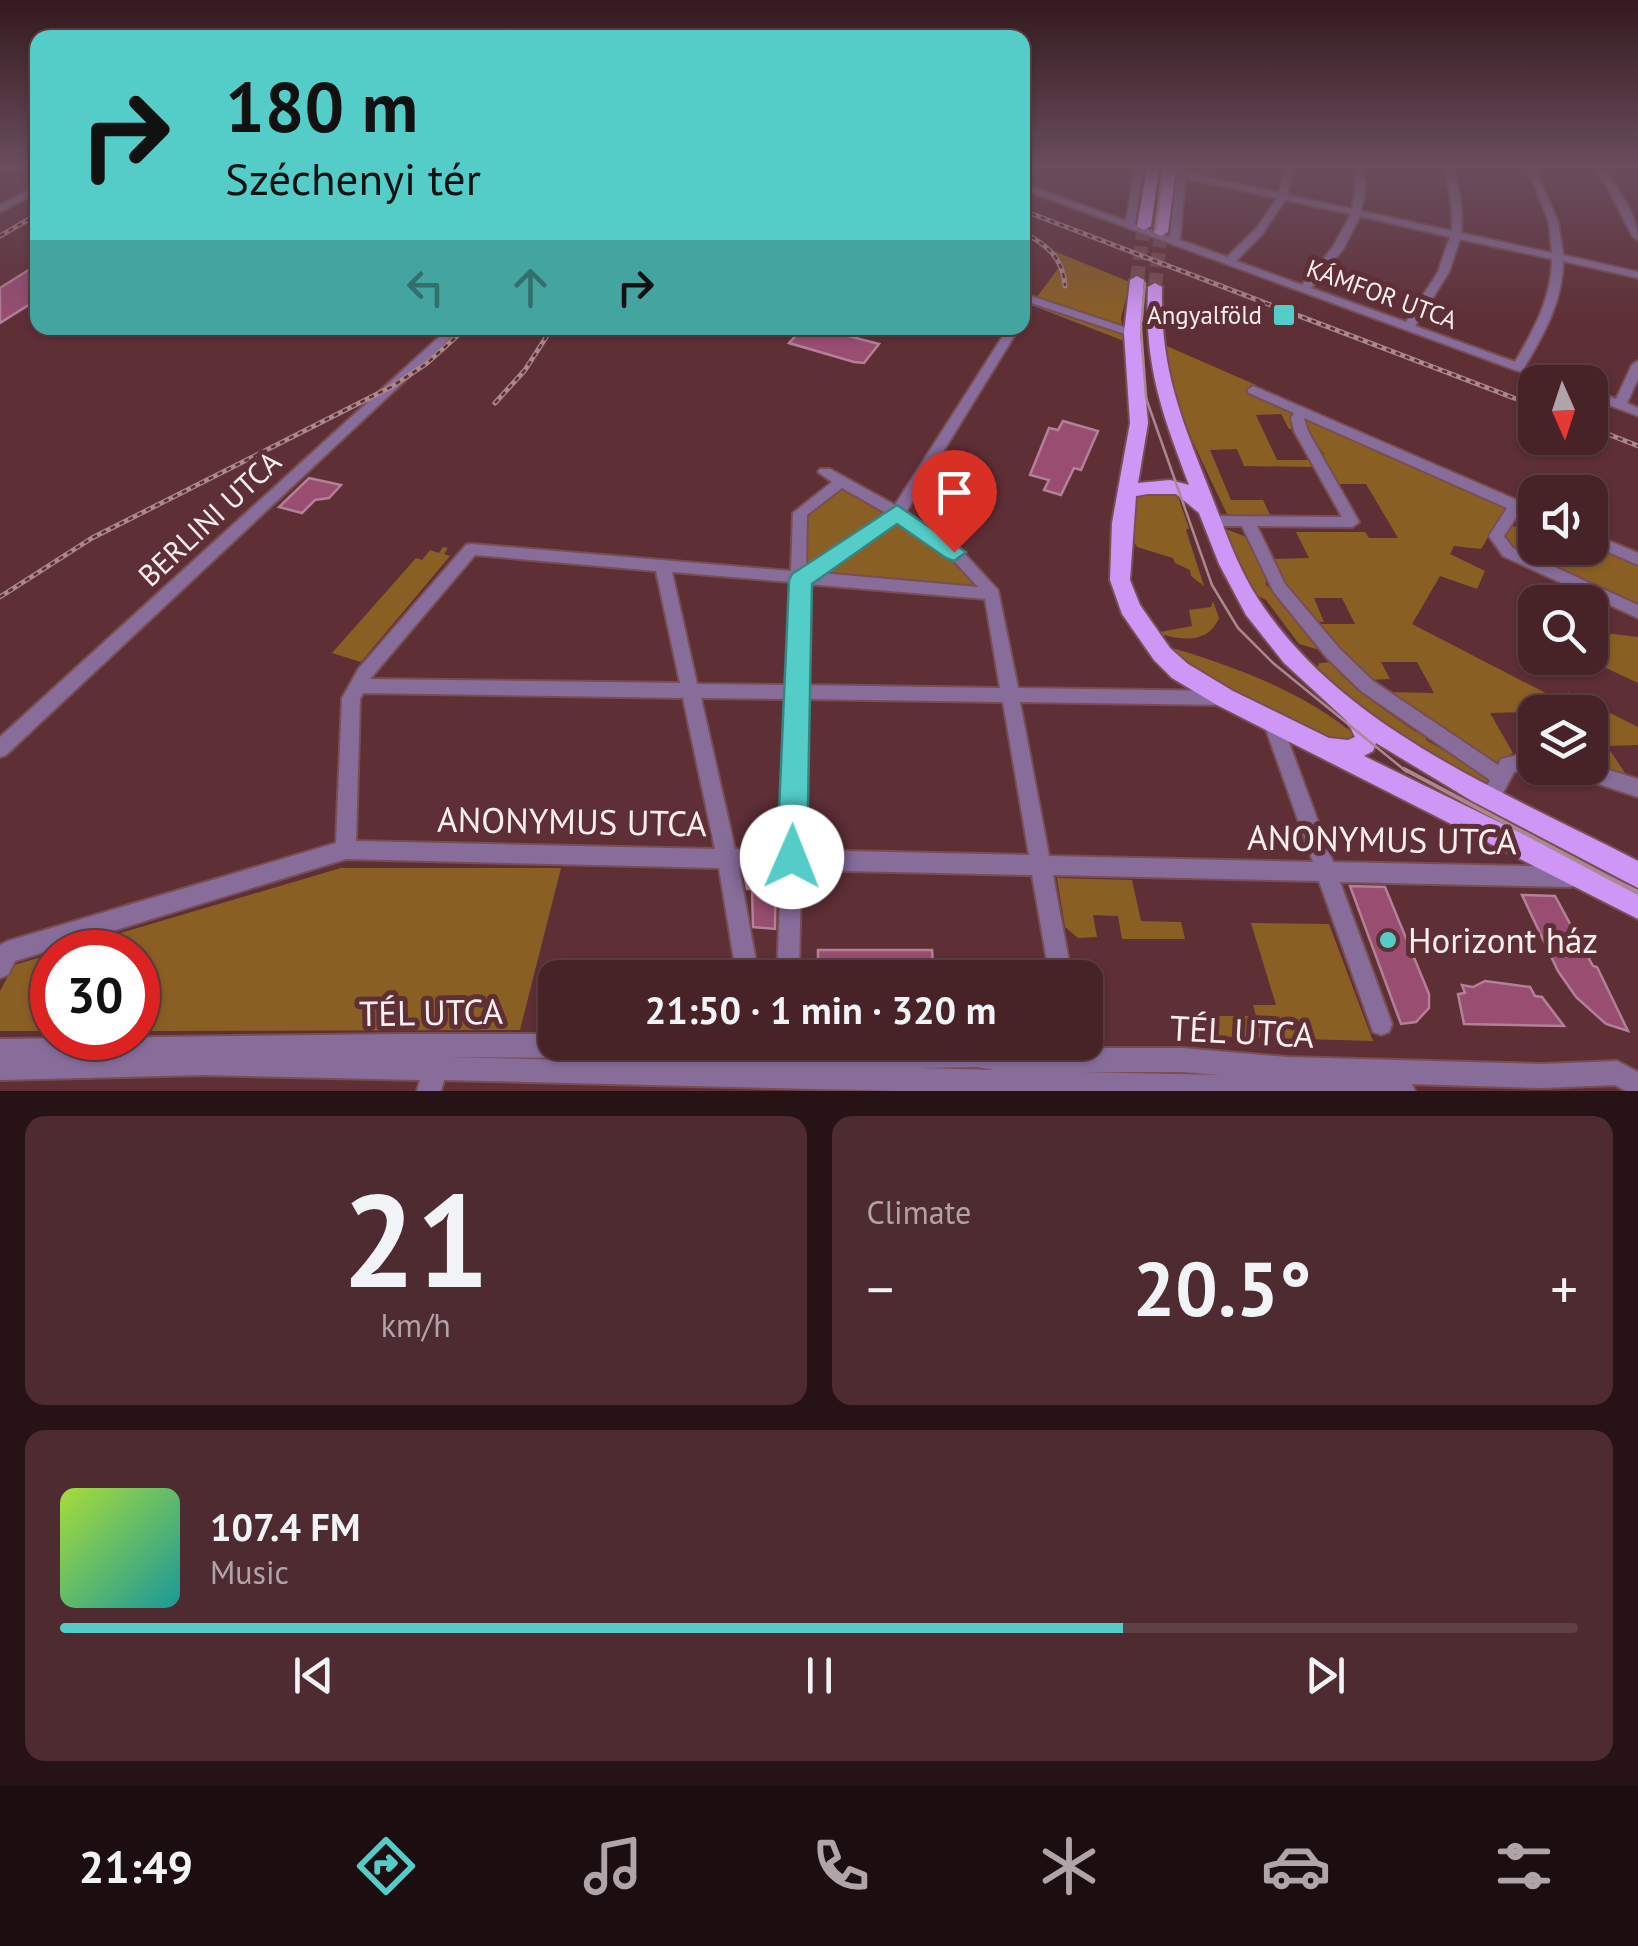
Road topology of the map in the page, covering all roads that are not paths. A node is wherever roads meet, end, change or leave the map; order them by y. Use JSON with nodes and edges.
{"nodes":[{"id":1,"x":1117,"y":219,"type":"edge"},
{"id":2,"x":1137,"y":219,"type":"edge"},
{"id":3,"x":1139,"y":219,"type":"edge"},
{"id":4,"x":1164,"y":219,"type":"edge"},
{"id":5,"x":1175,"y":219,"type":"edge"},
{"id":6,"x":1270,"y":219,"type":"edge"},
{"id":7,"x":1355,"y":219,"type":"edge"},
{"id":8,"x":1385,"y":219,"type":"edge"},
{"id":9,"x":1458,"y":219,"type":"edge"},
{"id":10,"x":1551,"y":219,"type":"edge"},
{"id":11,"x":1137,"y":226,"type":"junction"},
{"id":12,"x":1161,"y":232,"type":"tunnel mouth"},
{"id":13,"x":1458,"y":235,"type":"junction"},
{"id":14,"x":1174,"y":242,"type":"junction"},
{"id":15,"x":1559,"y":258,"type":"junction"},
{"id":16,"x":1228,"y":262,"type":"junction"},
{"id":17,"x":1638,"y":275,"type":"edge"},
{"id":18,"x":1137,"y":280,"type":"tunnel mouth"},
{"id":19,"x":1155,"y":287,"type":"tunnel mouth"},
{"id":20,"x":1303,"y":290,"type":"junction"},
{"id":21,"x":1030,"y":299,"type":"edge"},
{"id":22,"x":1408,"y":327,"type":"junction"},
{"id":23,"x":1132,"y":334,"type":"junction"},
{"id":24,"x":447,"y":335,"type":"edge"},
{"id":25,"x":1009,"y":335,"type":"edge"},
{"id":26,"x":1520,"y":365,"type":"edge"},
{"id":27,"x":1638,"y":365,"type":"edge"},
{"id":28,"x":1518,"y":368,"type":"edge"},
{"id":29,"x":1253,"y":390,"type":"dead end"},
{"id":30,"x":1608,"y":401,"type":"edge"},
{"id":31,"x":1620,"y":405,"type":"junction"},
{"id":32,"x":1302,"y":412,"type":"junction"},
{"id":33,"x":1638,"y":412,"type":"edge"},
{"id":34,"x":824,"y":472,"type":"dead end"},
{"id":35,"x":841,"y":482,"type":"junction"},
{"id":36,"x":1128,"y":492,"type":"junction"},
{"id":37,"x":1516,"y":506,"type":"joint"},
{"id":38,"x":897,"y":513,"type":"junction"},
{"id":39,"x":1211,"y":521,"type":"junction"},
{"id":40,"x":1248,"y":521,"type":"junction"},
{"id":41,"x":1608,"y":546,"type":"edge"},
{"id":42,"x":1638,"y":559,"type":"edge"},
{"id":43,"x":663,"y":568,"type":"junction"},
{"id":44,"x":800,"y":580,"type":"junction"},
{"id":45,"x":992,"y":594,"type":"junction"},
{"id":46,"x":1638,"y":612,"type":"edge"},
{"id":47,"x":357,"y":686,"type":"junction"},
{"id":48,"x":688,"y":690,"type":"junction"},
{"id":49,"x":796,"y":693,"type":"junction"},
{"id":50,"x":1012,"y":696,"type":"junction"},
{"id":51,"x":1225,"y":698,"type":"junction"},
{"id":52,"x":1355,"y":714,"type":"junction"},
{"id":53,"x":1272,"y":721,"type":"junction"},
{"id":54,"x":1316,"y":743,"type":"junction"},
{"id":55,"x":0,"y":749,"type":"edge"},
{"id":56,"x":1518,"y":762,"type":"edge"},
{"id":57,"x":1500,"y":776,"type":"junction"},
{"id":58,"x":1608,"y":778,"type":"edge"},
{"id":59,"x":1638,"y":788,"type":"edge"},
{"id":60,"x":1489,"y":800,"type":"junction"},
{"id":61,"x":346,"y":850,"type":"junction"},
{"id":62,"x":728,"y":856,"type":"junction"},
{"id":63,"x":792,"y":857,"type":"junction"},
{"id":64,"x":1043,"y":863,"type":"junction"},
{"id":65,"x":1326,"y":871,"type":"junction"},
{"id":66,"x":1638,"y":875,"type":"edge"},
{"id":67,"x":1585,"y":877,"type":"junction"},
{"id":68,"x":1638,"y":905,"type":"edge"},
{"id":69,"x":745,"y":960,"type":"edge"},
{"id":70,"x":789,"y":960,"type":"edge"},
{"id":71,"x":1058,"y":960,"type":"edge"},
{"id":72,"x":0,"y":966,"type":"edge"},
{"id":73,"x":1380,"y":1024,"type":"dead end"},
{"id":74,"x":0,"y":1051,"type":"edge"},
{"id":75,"x":1103,"y":1053,"type":"edge"},
{"id":76,"x":642,"y":1060,"type":"edge"},
{"id":77,"x":823,"y":1060,"type":"edge"},
{"id":78,"x":1051,"y":1060,"type":"edge"},
{"id":79,"x":0,"y":1068,"type":"edge"},
{"id":80,"x":435,"y":1068,"type":"edge"},
{"id":81,"x":1008,"y":1078,"type":"edge"},
{"id":82,"x":1638,"y":1085,"type":"edge"},
{"id":83,"x":1403,"y":1091,"type":"edge"}],
"edges":[{"from":1,"to":11,"type":"street","name":"KÁMFOR UTCA"},
{"from":2,"to":11,"type":"street"},
{"from":3,"to":11,"type":"main road"},
{"from":4,"to":12,"type":"main road"},
{"from":5,"to":14,"type":"street"},
{"from":6,"to":16,"type":"street"},
{"from":7,"to":20,"type":"street"},
{"from":8,"to":13,"type":"street"},
{"from":9,"to":13,"type":"street"},
{"from":10,"to":15,"type":"street"},
{"from":11,"to":14,"type":"street","name":"KÁMFOR UTCA"},
{"from":13,"to":15,"type":"street"},
{"from":13,"to":22,"type":"street"},
{"from":14,"to":16,"type":"street","name":"KÁMFOR UTCA"},
{"from":15,"to":17,"type":"street"},
{"from":15,"to":26,"type":"street"},
{"from":16,"to":20,"type":"street","name":"KÁMFOR UTCA"},
{"from":18,"to":23,"type":"main road"},
{"from":19,"to":39,"type":"main road"},
{"from":20,"to":22,"type":"street","name":"KÁMFOR UTCA"},
{"from":21,"to":23,"type":"street"},
{"from":22,"to":28,"type":"street","name":"KÁMFOR UTCA"},
{"from":23,"to":36,"type":"main road"},
{"from":24,"to":55,"type":"street","name":"BERLINI UTCA"},
{"from":25,"to":38,"type":"street"},
{"from":27,"to":31,"type":"street"},
{"from":29,"to":32,"type":"street"},
{"from":30,"to":31,"type":"street"},
{"from":31,"to":33,"type":"street"},
{"from":32,"to":37,"type":"street"},
{"from":32,"to":40,"type":"street"},
{"from":34,"to":35,"type":"street"},
{"from":35,"to":38,"type":"street"},
{"from":35,"to":44,"type":"street"},
{"from":36,"to":39,"type":"main road"},
{"from":36,"to":51,"type":"main road"},
{"from":37,"to":46,"type":"street"},
{"from":38,"to":44,"type":"street"},
{"from":38,"to":45,"type":"street"},
{"from":39,"to":40,"type":"street"},
{"from":39,"to":52,"type":"main road"},
{"from":40,"to":57,"type":"street"},
{"from":41,"to":42,"type":"street"},
{"from":43,"to":44,"type":"street"},
{"from":43,"to":47,"type":"street"},
{"from":43,"to":48,"type":"street"},
{"from":44,"to":45,"type":"street"},
{"from":44,"to":49,"type":"street"},
{"from":45,"to":50,"type":"street"},
{"from":47,"to":48,"type":"street"},
{"from":47,"to":61,"type":"street"},
{"from":48,"to":49,"type":"street"},
{"from":48,"to":62,"type":"street"},
{"from":49,"to":50,"type":"street"},
{"from":49,"to":63,"type":"street"},
{"from":50,"to":51,"type":"street"},
{"from":50,"to":64,"type":"street"},
{"from":51,"to":53,"type":"main road"},
{"from":52,"to":54,"type":"main road"},
{"from":52,"to":60,"type":"main road"},
{"from":53,"to":54,"type":"main road"},
{"from":53,"to":65,"type":"street"},
{"from":54,"to":67,"type":"main road"},
{"from":56,"to":57,"type":"street"},
{"from":57,"to":60,"type":"street"},
{"from":58,"to":59,"type":"street"},
{"from":60,"to":66,"type":"main road"},
{"from":61,"to":62,"type":"street","name":"ANONYMUS UTCA"},
{"from":61,"to":72,"type":"street","name":"ANONYMUS UTCA"},
{"from":62,"to":63,"type":"street","name":"ANONYMUS UTCA"},
{"from":62,"to":69,"type":"street"},
{"from":63,"to":64,"type":"street","name":"ANONYMUS UTCA"},
{"from":63,"to":70,"type":"street"},
{"from":64,"to":65,"type":"street","name":"ANONYMUS UTCA"},
{"from":64,"to":71,"type":"street"},
{"from":65,"to":67,"type":"street","name":"ANONYMUS UTCA"},
{"from":65,"to":73,"type":"street"},
{"from":67,"to":68,"type":"main road"},
{"from":74,"to":80,"type":"street","name":"TÉL UTCA"},
{"from":75,"to":82,"type":"street","name":"TÉL UTCA"},
{"from":76,"to":80,"type":"street","name":"TÉL UTCA"},
{"from":77,"to":81,"type":"street","name":"TÉL UTCA"},
{"from":78,"to":81,"type":"street","name":"TÉL UTCA"},
{"from":79,"to":80,"type":"street","name":"TÉL UTCA"},
{"from":81,"to":83,"type":"street","name":"TÉL UTCA"}]}
